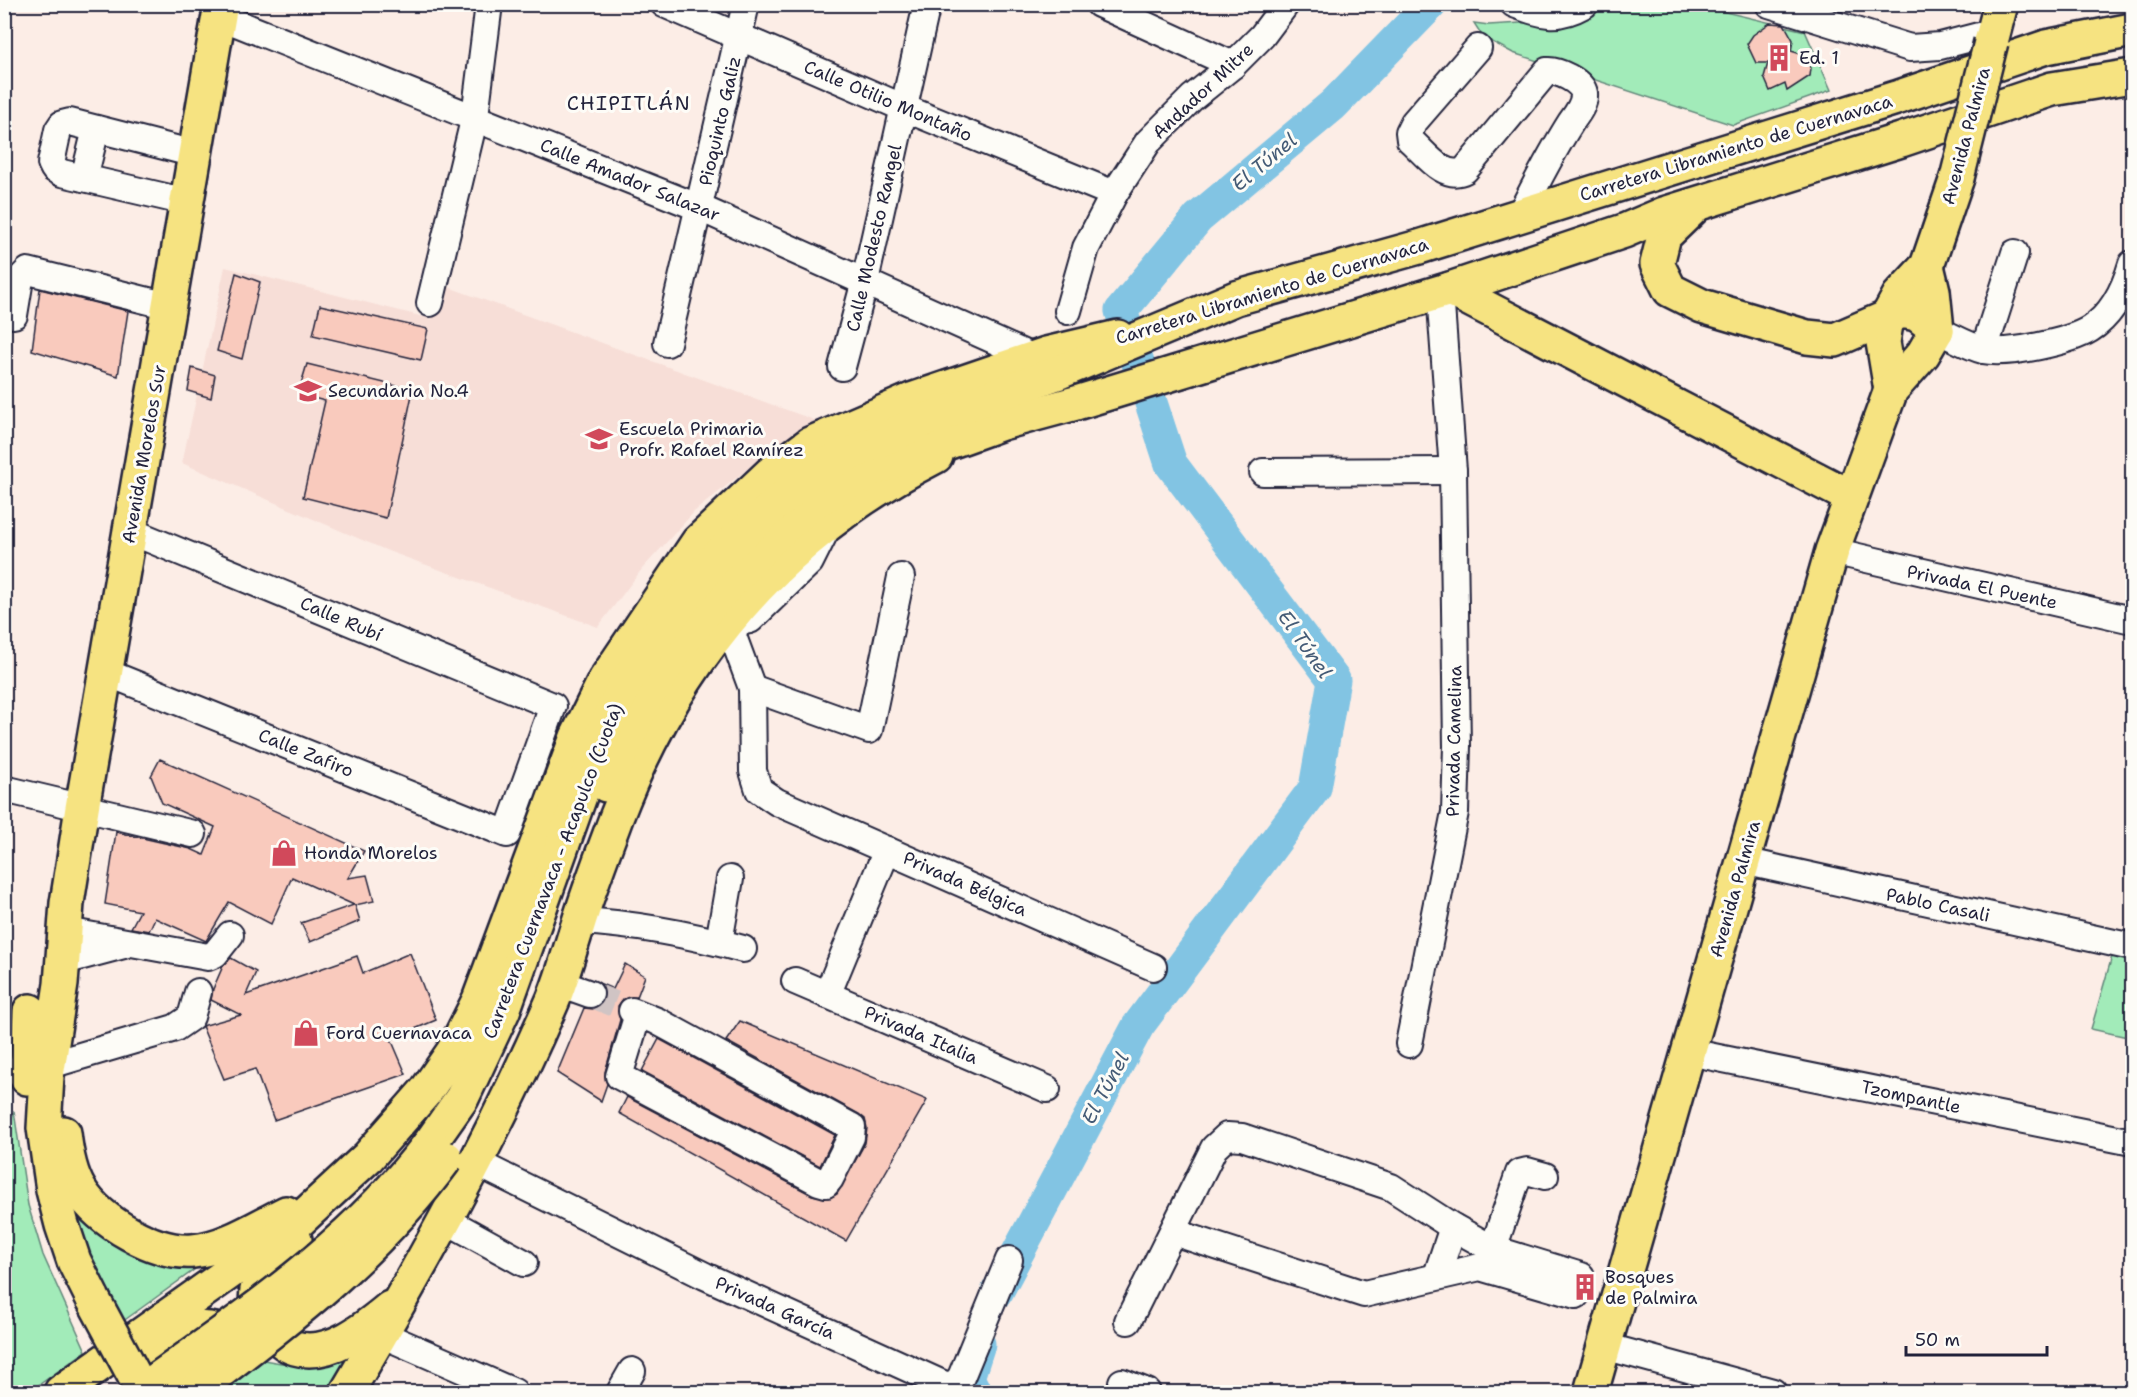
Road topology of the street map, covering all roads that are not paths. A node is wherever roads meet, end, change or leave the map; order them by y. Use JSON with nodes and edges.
{"nodes":[{"id":1,"x":489,"y":4,"type":"edge"},
{"id":2,"x":664,"y":4,"type":"edge"},
{"id":3,"x":746,"y":4,"type":"edge"},
{"id":4,"x":927,"y":4,"type":"edge"},
{"id":5,"x":1099,"y":4,"type":"edge"},
{"id":6,"x":1286,"y":4,"type":"edge"},
{"id":7,"x":1514,"y":4,"type":"edge"},
{"id":8,"x":1585,"y":4,"type":"edge"},
{"id":9,"x":1769,"y":4,"type":"edge"},
{"id":10,"x":220,"y":10,"type":"edge"},
{"id":11,"x":1995,"y":18,"type":"edge"},
{"id":12,"x":2133,"y":30,"type":"edge"},
{"id":13,"x":739,"y":38,"type":"junction"},
{"id":14,"x":1478,"y":48,"type":"dead end"},
{"id":15,"x":1233,"y":65,"type":"junction"},
{"id":16,"x":2133,"y":76,"type":"edge"},
{"id":17,"x":904,"y":108,"type":"junction"},
{"id":18,"x":475,"y":116,"type":"junction"},
{"id":19,"x":96,"y":129,"type":"junction"},
{"id":20,"x":195,"y":154,"type":"junction"},
{"id":21,"x":84,"y":178,"type":"junction"},
{"id":22,"x":1114,"y":194,"type":"junction"},
{"id":23,"x":187,"y":202,"type":"junction"},
{"id":24,"x":1696,"y":204,"type":"junction"},
{"id":25,"x":700,"y":208,"type":"junction"},
{"id":26,"x":1520,"y":216,"type":"junction"},
{"id":27,"x":2015,"y":253,"type":"dead end"},
{"id":28,"x":2133,"y":264,"type":"edge"},
{"id":29,"x":1927,"y":266,"type":"junction"},
{"id":30,"x":865,"y":281,"type":"junction"},
{"id":31,"x":1445,"y":290,"type":"junction"},
{"id":32,"x":430,"y":303,"type":"dead end"},
{"id":33,"x":169,"y":306,"type":"junction"},
{"id":34,"x":1068,"y":311,"type":"dead end"},
{"id":35,"x":14,"y":315,"type":"dead end"},
{"id":36,"x":1887,"y":318,"type":"junction"},
{"id":37,"x":1163,"y":327,"type":"joint"},
{"id":38,"x":1936,"y":330,"type":"junction"},
{"id":39,"x":667,"y":343,"type":"dead end"},
{"id":40,"x":1984,"y":350,"type":"junction"},
{"id":41,"x":1046,"y":362,"type":"junction"},
{"id":42,"x":842,"y":367,"type":"dead end"},
{"id":43,"x":1892,"y":390,"type":"junction"},
{"id":44,"x":1002,"y":423,"type":"junction"},
{"id":45,"x":1454,"y":471,"type":"junction"},
{"id":46,"x":1263,"y":472,"type":"dead end"},
{"id":47,"x":1851,"y":497,"type":"junction"},
{"id":48,"x":130,"y":531,"type":"junction"},
{"id":49,"x":1832,"y":551,"type":"junction"},
{"id":50,"x":901,"y":577,"type":"dead end"},
{"id":51,"x":729,"y":618,"type":"junction"},
{"id":52,"x":2133,"y":620,"type":"edge"},
{"id":53,"x":105,"y":672,"type":"junction"},
{"id":54,"x":752,"y":688,"type":"junction"},
{"id":55,"x":4,"y":789,"type":"edge"},
{"id":56,"x":82,"y":808,"type":"junction"},
{"id":57,"x":193,"y":834,"type":"dead end"},
{"id":58,"x":507,"y":834,"type":"joint"},
{"id":59,"x":887,"y":850,"type":"junction"},
{"id":60,"x":1743,"y":861,"type":"junction"},
{"id":61,"x":730,"y":879,"type":"dead end"},
{"id":62,"x":579,"y":921,"type":"junction"},
{"id":63,"x":230,"y":935,"type":"dead end"},
{"id":64,"x":64,"y":945,"type":"junction"},
{"id":65,"x":2133,"y":947,"type":"edge"},
{"id":66,"x":1153,"y":967,"type":"dead end"},
{"id":67,"x":795,"y":981,"type":"dead end"},
{"id":68,"x":559,"y":983,"type":"junction"},
{"id":69,"x":198,"y":992,"type":"dead end"},
{"id":70,"x":591,"y":994,"type":"tunnel mouth"},
{"id":71,"x":827,"y":995,"type":"junction"},
{"id":72,"x":30,"y":1011,"type":"junction"},
{"id":73,"x":635,"y":1012,"type":"joint"},
{"id":74,"x":1408,"y":1044,"type":"dead end"},
{"id":75,"x":496,"y":1046,"type":"junction"},
{"id":76,"x":1689,"y":1052,"type":"junction"},
{"id":77,"x":60,"y":1062,"type":"junction"},
{"id":78,"x":5,"y":1073,"type":"edge"},
{"id":79,"x":1047,"y":1089,"type":"dead end"},
{"id":80,"x":2133,"y":1142,"type":"edge"},
{"id":81,"x":368,"y":1158,"type":"junction"},
{"id":82,"x":477,"y":1163,"type":"junction"},
{"id":83,"x":1545,"y":1176,"type":"dead end"},
{"id":84,"x":333,"y":1189,"type":"junction"},
{"id":85,"x":446,"y":1220,"type":"junction"},
{"id":86,"x":1453,"y":1227,"type":"junction"},
{"id":87,"x":1173,"y":1232,"type":"junction"},
{"id":88,"x":1493,"y":1249,"type":"junction"},
{"id":89,"x":1009,"y":1260,"type":"dead end"},
{"id":90,"x":524,"y":1263,"type":"dead end"},
{"id":91,"x":1437,"y":1275,"type":"junction"},
{"id":92,"x":1596,"y":1290,"type":"junction"},
{"id":93,"x":402,"y":1297,"type":"junction"},
{"id":94,"x":86,"y":1303,"type":"junction"},
{"id":95,"x":1128,"y":1321,"type":"dead end"},
{"id":96,"x":381,"y":1334,"type":"junction"},
{"id":97,"x":1604,"y":1346,"type":"junction"},
{"id":98,"x":295,"y":1348,"type":"junction"},
{"id":99,"x":1122,"y":1383,"type":"dead end"},
{"id":100,"x":61,"y":1392,"type":"edge"},
{"id":101,"x":98,"y":1392,"type":"edge"},
{"id":102,"x":123,"y":1392,"type":"edge"},
{"id":103,"x":142,"y":1392,"type":"edge"},
{"id":104,"x":193,"y":1392,"type":"edge"},
{"id":105,"x":347,"y":1392,"type":"edge"},
{"id":106,"x":514,"y":1392,"type":"edge"},
{"id":107,"x":1147,"y":1392,"type":"edge"},
{"id":108,"x":1591,"y":1392,"type":"edge"},
{"id":109,"x":1773,"y":1392,"type":"edge"}],
"edges":[{"from":1,"to":18,"type":"street"},
{"from":2,"to":13,"type":"street","name":"Calle Otilio Montaño"},
{"from":3,"to":13,"type":"street","name":"Pioquinto Galiz"},
{"from":4,"to":17,"type":"street","name":"Calle Modesto Rangel"},
{"from":5,"to":15,"type":"street"},
{"from":6,"to":15,"type":"street","name":"Andador Mitre"},
{"from":7,"to":8,"type":"street"},
{"from":9,"to":11,"type":"street"},
{"from":10,"to":18,"type":"street","name":"Calle Amador Salazar"},
{"from":10,"to":20,"type":"main road","name":"Avenida Morelos Sur"},
{"from":11,"to":29,"type":"main road","name":"Avenida Palmira","bridge":true},
{"from":12,"to":26,"type":"main road","name":"Carretera Libramiento de Cuernavaca"},
{"from":13,"to":17,"type":"street","name":"Calle Otilio Montaño"},
{"from":13,"to":25,"type":"street","name":"Pioquinto Galiz"},
{"from":14,"to":26,"type":"street"},
{"from":15,"to":22,"type":"street","name":"Andador Mitre"},
{"from":16,"to":24,"type":"main road"},
{"from":17,"to":22,"type":"street","name":"Calle Otilio Montaño"},
{"from":17,"to":30,"type":"street","name":"Calle Modesto Rangel"},
{"from":18,"to":25,"type":"street","name":"Calle Amador Salazar"},
{"from":18,"to":32,"type":"street"},
{"from":19,"to":20,"type":"street"},
{"from":19,"to":21,"type":"street"},
{"from":19,"to":21,"type":"street"},
{"from":20,"to":23,"type":"main road","name":"Avenida Morelos Sur"},
{"from":21,"to":23,"type":"street"},
{"from":22,"to":34,"type":"street","name":"Andador Mitre"},
{"from":23,"to":33,"type":"main road","name":"Avenida Morelos Sur"},
{"from":24,"to":31,"type":"main road"},
{"from":24,"to":36,"type":"main road"},
{"from":25,"to":30,"type":"street","name":"Calle Amador Salazar"},
{"from":25,"to":39,"type":"street","name":"Pioquinto Galiz"},
{"from":26,"to":37,"type":"main road","name":"Carretera Libramiento de Cuernavaca"},
{"from":27,"to":40,"type":"street"},
{"from":28,"to":40,"type":"street"},
{"from":29,"to":36,"type":"main road","name":"Avenida Palmira"},
{"from":29,"to":38,"type":"main road"},
{"from":30,"to":41,"type":"street","name":"Calle Amador Salazar"},
{"from":30,"to":42,"type":"street","name":"Calle Modesto Rangel"},
{"from":31,"to":44,"type":"main road"},
{"from":31,"to":45,"type":"street","name":"Privada Camelina"},
{"from":31,"to":47,"type":"main road"},
{"from":33,"to":35,"type":"street"},
{"from":33,"to":48,"type":"main road","name":"Avenida Morelos Sur"},
{"from":36,"to":38,"type":"main road"},
{"from":36,"to":43,"type":"main road","name":"Avenida Palmira"},
{"from":37,"to":41,"type":"main road","name":"Carretera Cuernavaca - Acapulco (Cuota)"},
{"from":38,"to":40,"type":"street"},
{"from":38,"to":43,"type":"main road","name":"Avenida Palmira"},
{"from":41,"to":75,"type":"main road","name":"Carretera Cuernavaca - Acapulco (Cuota)"},
{"from":41,"to":81,"type":"main road"},
{"from":43,"to":47,"type":"main road","name":"Avenida Palmira"},
{"from":44,"to":51,"type":"main road"},
{"from":44,"to":75,"type":"main road","name":"Carretera Cuernavaca - Acapulco (Cuota)"},
{"from":45,"to":46,"type":"street"},
{"from":45,"to":74,"type":"street","name":"Privada Camelina"},
{"from":47,"to":49,"type":"main road","name":"Avenida Palmira"},
{"from":48,"to":53,"type":"main road","name":"Avenida Morelos Sur"},
{"from":48,"to":58,"type":"street","name":"Calle Rubí"},
{"from":49,"to":52,"type":"street","name":"Privada El Puente"},
{"from":49,"to":60,"type":"main road","name":"Avenida Palmira"},
{"from":50,"to":54,"type":"street"},
{"from":51,"to":54,"type":"street"},
{"from":51,"to":62,"type":"main road"},
{"from":53,"to":56,"type":"main road","name":"Avenida Morelos Sur"},
{"from":53,"to":58,"type":"street","name":"Calle Zafiro"},
{"from":54,"to":59,"type":"street"},
{"from":55,"to":56,"type":"street"},
{"from":56,"to":57,"type":"street"},
{"from":56,"to":64,"type":"main road","name":"Avenida Morelos Sur"},
{"from":59,"to":66,"type":"street","name":"Privada Bélgica"},
{"from":59,"to":71,"type":"street","name":"Privada Bélgica"},
{"from":60,"to":65,"type":"street","name":"Pablo Casali"},
{"from":60,"to":76,"type":"main road","name":"Avenida Palmira"},
{"from":61,"to":62,"type":"street"},
{"from":62,"to":68,"type":"main road"},
{"from":63,"to":64,"type":"street"},
{"from":64,"to":72,"type":"main road"},
{"from":64,"to":77,"type":"main road"},
{"from":64,"to":94,"type":"main road"},
{"from":67,"to":71,"type":"street","name":"Privada Italia"},
{"from":68,"to":70,"type":"street"},
{"from":68,"to":82,"type":"main road"},
{"from":69,"to":77,"type":"street"},
{"from":71,"to":79,"type":"street","name":"Privada Italia"},
{"from":72,"to":78,"type":"main road"},
{"from":72,"to":94,"type":"main road"},
{"from":73,"to":73,"type":"street"},
{"from":75,"to":103,"type":"main road","name":"Carretera Cuernavaca - Acapulco (Cuota)","bridge":true},
{"from":75,"to":104,"type":"main road","name":"Carretera Cuernavaca - Acapulco (Cuota)","bridge":true},
{"from":76,"to":80,"type":"street","name":"Tzompantle"},
{"from":76,"to":92,"type":"main road","name":"Avenida Palmira"},
{"from":77,"to":84,"type":"main road"},
{"from":81,"to":84,"type":"main road"},
{"from":81,"to":98,"type":"main road"},
{"from":82,"to":85,"type":"main road"},
{"from":82,"to":89,"type":"street","name":"Privada García"},
{"from":83,"to":88,"type":"street"},
{"from":84,"to":100,"type":"main road"},
{"from":85,"to":90,"type":"street"},
{"from":85,"to":93,"type":"main road"},
{"from":86,"to":87,"type":"street"},
{"from":86,"to":88,"type":"street"},
{"from":86,"to":91,"type":"street"},
{"from":87,"to":91,"type":"street"},
{"from":87,"to":95,"type":"street"},
{"from":88,"to":92,"type":"street"},
{"from":91,"to":92,"type":"street"},
{"from":92,"to":97,"type":"main road","name":"Avenida Palmira"},
{"from":93,"to":96,"type":"main road"},
{"from":93,"to":98,"type":"main road"},
{"from":94,"to":102,"type":"main road"},
{"from":94,"to":103,"type":"main road","bridge":true},
{"from":96,"to":105,"type":"main road"},
{"from":96,"to":106,"type":"street"},
{"from":97,"to":108,"type":"main road","name":"Avenida Palmira"},
{"from":97,"to":109,"type":"street"},
{"from":98,"to":101,"type":"main road"},
{"from":99,"to":107,"type":"street"}]}
